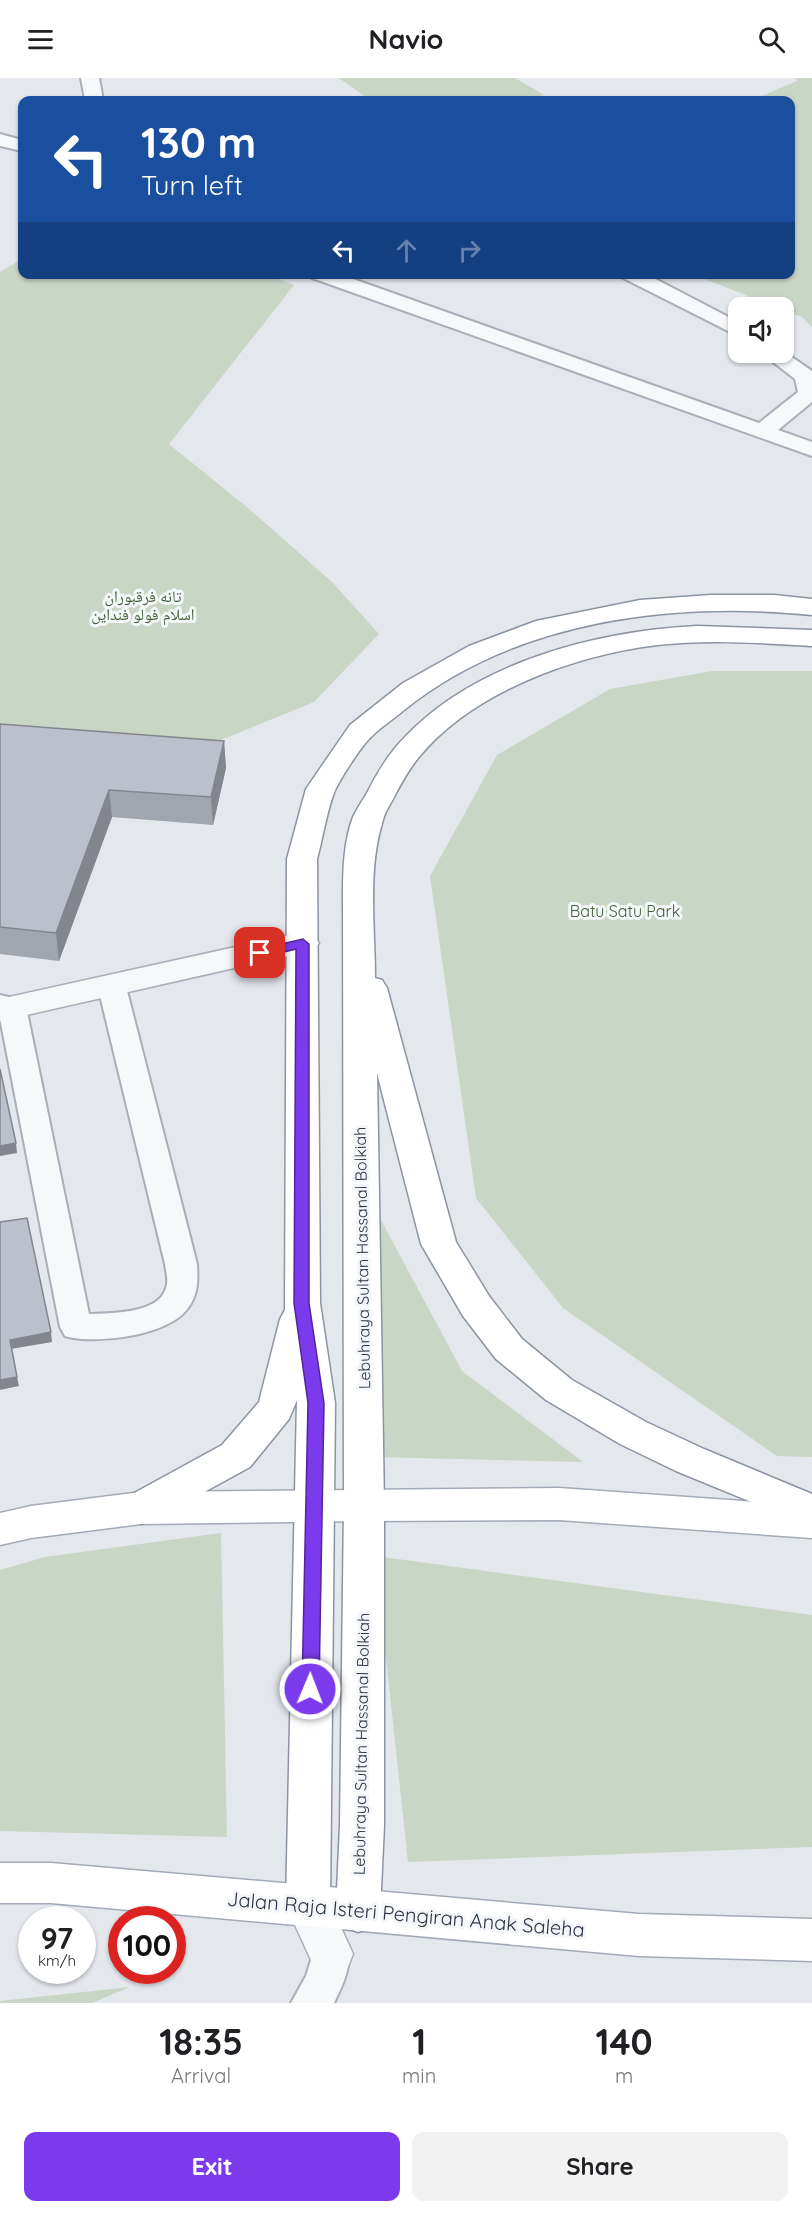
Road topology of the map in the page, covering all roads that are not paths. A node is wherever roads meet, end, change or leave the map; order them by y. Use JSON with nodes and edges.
{"nodes":[{"id":1,"x":90,"y":78,"type":"edge"},
{"id":2,"x":93,"y":96,"type":"edge"},
{"id":3,"x":0,"y":140,"type":"edge"},
{"id":4,"x":18,"y":145,"type":"edge"},
{"id":5,"x":333,"y":279,"type":"edge"},
{"id":6,"x":640,"y":279,"type":"edge"},
{"id":7,"x":728,"y":325,"type":"edge"},
{"id":8,"x":786,"y":363,"type":"edge"},
{"id":9,"x":764,"y":430,"type":"junction"},
{"id":10,"x":812,"y":449,"type":"edge"},
{"id":11,"x":812,"y":601,"type":"edge"},
{"id":12,"x":774,"y":603,"type":"junction"},
{"id":13,"x":812,"y":608,"type":"edge"},
{"id":14,"x":812,"y":638,"type":"edge"},
{"id":15,"x":359,"y":939,"type":"junction"},
{"id":16,"x":303,"y":944,"type":"junction"},
{"id":17,"x":112,"y":987,"type":"junction"},
{"id":18,"x":4,"y":1007,"type":"edge"},
{"id":19,"x":302,"y":1303,"type":"junction"},
{"id":20,"x":364,"y":1505,"type":"junction"},
{"id":21,"x":313,"y":1506,"type":"junction"},
{"id":22,"x":141,"y":1508,"type":"junction"},
{"id":23,"x":812,"y":1511,"type":"edge"},
{"id":24,"x":812,"y":1522,"type":"edge"},
{"id":25,"x":0,"y":1529,"type":"edge"},
{"id":26,"x":0,"y":1883,"type":"edge"},
{"id":27,"x":308,"y":1905,"type":"junction"},
{"id":28,"x":358,"y":1911,"type":"junction"},
{"id":29,"x":812,"y":1940,"type":"edge"},
{"id":30,"x":331,"y":1954,"type":"junction"},
{"id":31,"x":311,"y":2003,"type":"edge"}],
"edges":[{"from":1,"to":2,"type":"lane"},
{"from":3,"to":4,"type":"lane"},
{"from":5,"to":9,"type":"lane"},
{"from":6,"to":7,"type":"lane"},
{"from":8,"to":9,"type":"lane"},
{"from":9,"to":10,"type":"lane"},
{"from":11,"to":12,"type":"main road"},
{"from":12,"to":13,"type":"main road"},
{"from":12,"to":16,"type":"main road"},
{"from":14,"to":15,"type":"main road","name":"Lebuhraya Sultan Hassanal Bolkiah"},
{"from":15,"to":20,"type":"main road","name":"Lebuhraya Sultan Hassanal Bolkiah"},
{"from":15,"to":23,"type":"main road"},
{"from":16,"to":17,"type":"street"},
{"from":16,"to":19,"type":"main road"},
{"from":17,"to":18,"type":"street"},
{"from":17,"to":18,"type":"lane"},
{"from":19,"to":21,"type":"main road"},
{"from":19,"to":22,"type":"main road"},
{"from":20,"to":21,"type":"main road"},
{"from":20,"to":24,"type":"main road"},
{"from":20,"to":28,"type":"main road","name":"Lebuhraya Sultan Hassanal Bolkiah"},
{"from":21,"to":22,"type":"main road"},
{"from":21,"to":27,"type":"main road"},
{"from":22,"to":25,"type":"main road"},
{"from":26,"to":27,"type":"main road","name":"Jalan Raja Isteri Pengiran Anak Saleha"},
{"from":27,"to":28,"type":"main road","name":"Jalan Raja Isteri Pengiran Anak Saleha"},
{"from":27,"to":30,"type":"street"},
{"from":28,"to":29,"type":"main road","name":"Jalan Raja Isteri Pengiran Anak Saleha"},
{"from":28,"to":30,"type":"street","name":"Lebuhraya Sultan Hassanal Bolkiah"},
{"from":30,"to":31,"type":"lane"}]}
